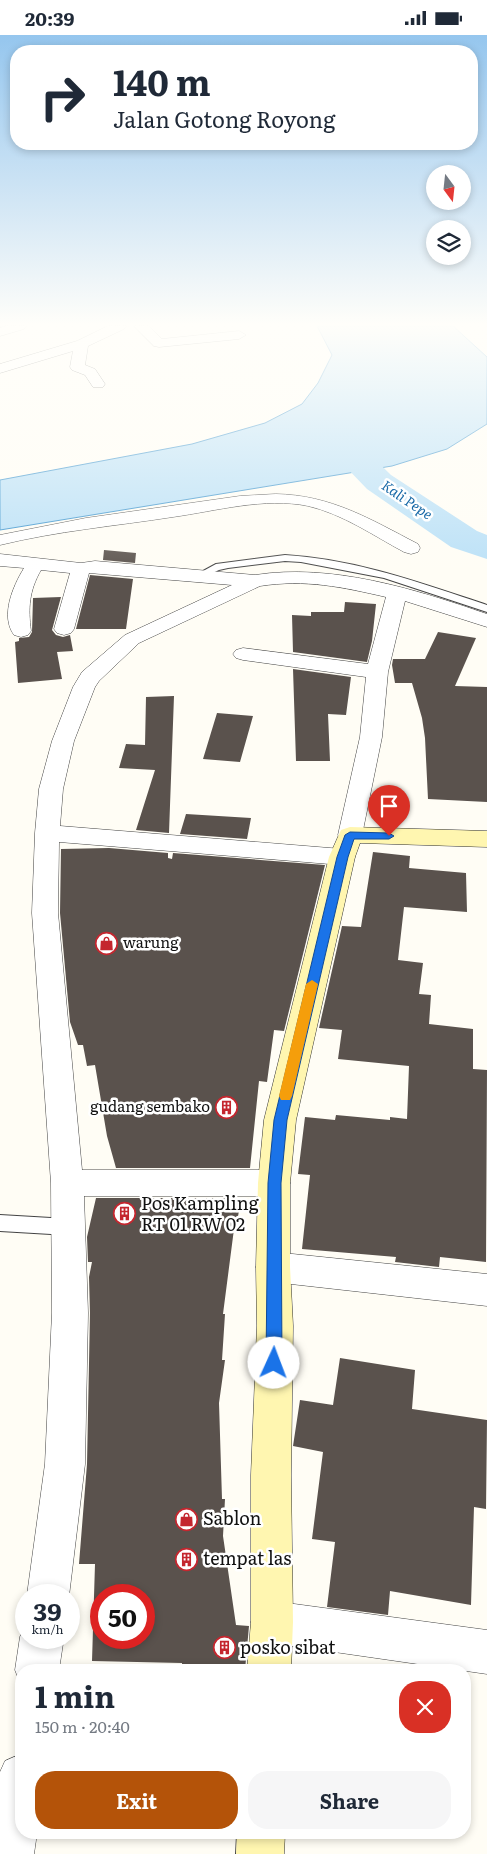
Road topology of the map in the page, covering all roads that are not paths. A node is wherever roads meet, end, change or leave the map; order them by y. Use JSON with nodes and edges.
{"nodes":[{"id":1,"x":0,"y":540,"type":"edge"},
{"id":2,"x":411,"y":548,"type":"dead end"},
{"id":3,"x":0,"y":560,"type":"edge"},
{"id":4,"x":35,"y":565,"type":"junction"},
{"id":5,"x":82,"y":569,"type":"junction"},
{"id":6,"x":199,"y":576,"type":"junction"},
{"id":7,"x":255,"y":581,"type":"junction"},
{"id":8,"x":397,"y":593,"type":"junction"},
{"id":9,"x":487,"y":609,"type":"edge"},
{"id":10,"x":487,"y":621,"type":"edge"},
{"id":11,"x":64,"y":629,"type":"dead end"},
{"id":12,"x":21,"y":631,"type":"dead end"},
{"id":13,"x":243,"y":654,"type":"dead end"},
{"id":14,"x":378,"y":672,"type":"junction"},
{"id":15,"x":47,"y":833,"type":"junction"},
{"id":16,"x":487,"y":839,"type":"edge"},
{"id":17,"x":346,"y":846,"type":"junction"},
{"id":18,"x":67,"y":1183,"type":"junction"},
{"id":19,"x":274,"y":1183,"type":"junction"},
{"id":20,"x":0,"y":1223,"type":"edge"},
{"id":21,"x":68,"y":1227,"type":"junction"},
{"id":22,"x":273,"y":1267,"type":"junction"},
{"id":23,"x":487,"y":1290,"type":"edge"},
{"id":24,"x":49,"y":1584,"type":"edge"},
{"id":25,"x":272,"y":1622,"type":"junction"},
{"id":26,"x":40,"y":1649,"type":"edge"},
{"id":27,"x":487,"y":1652,"type":"edge"},
{"id":28,"x":38,"y":1664,"type":"edge"},
{"id":29,"x":269,"y":1664,"type":"edge"},
{"id":30,"x":15,"y":1819,"type":"edge"},
{"id":31,"x":261,"y":1839,"type":"edge"},
{"id":32,"x":10,"y":1854,"type":"edge"},
{"id":33,"x":260,"y":1854,"type":"edge"}],
"edges":[{"from":1,"to":2,"type":"street"},
{"from":3,"to":4,"type":"street"},
{"from":4,"to":5,"type":"street"},
{"from":4,"to":12,"type":"street"},
{"from":5,"to":6,"type":"street"},
{"from":5,"to":11,"type":"street"},
{"from":6,"to":7,"type":"street"},
{"from":6,"to":9,"type":"lane"},
{"from":7,"to":8,"type":"street"},
{"from":7,"to":15,"type":"street"},
{"from":8,"to":10,"type":"street"},
{"from":8,"to":14,"type":"street"},
{"from":13,"to":14,"type":"street"},
{"from":14,"to":17,"type":"street"},
{"from":15,"to":17,"type":"street"},
{"from":15,"to":18,"type":"street"},
{"from":16,"to":17,"type":"main road"},
{"from":17,"to":19,"type":"main road"},
{"from":18,"to":19,"type":"street"},
{"from":18,"to":21,"type":"street"},
{"from":19,"to":22,"type":"main road"},
{"from":20,"to":21,"type":"lane"},
{"from":21,"to":24,"type":"street"},
{"from":22,"to":23,"type":"street"},
{"from":22,"to":25,"type":"main road"},
{"from":25,"to":27,"type":"street"},
{"from":25,"to":29,"type":"main road"},
{"from":26,"to":28,"type":"street"},
{"from":30,"to":32,"type":"street"},
{"from":31,"to":33,"type":"main road"}]}
